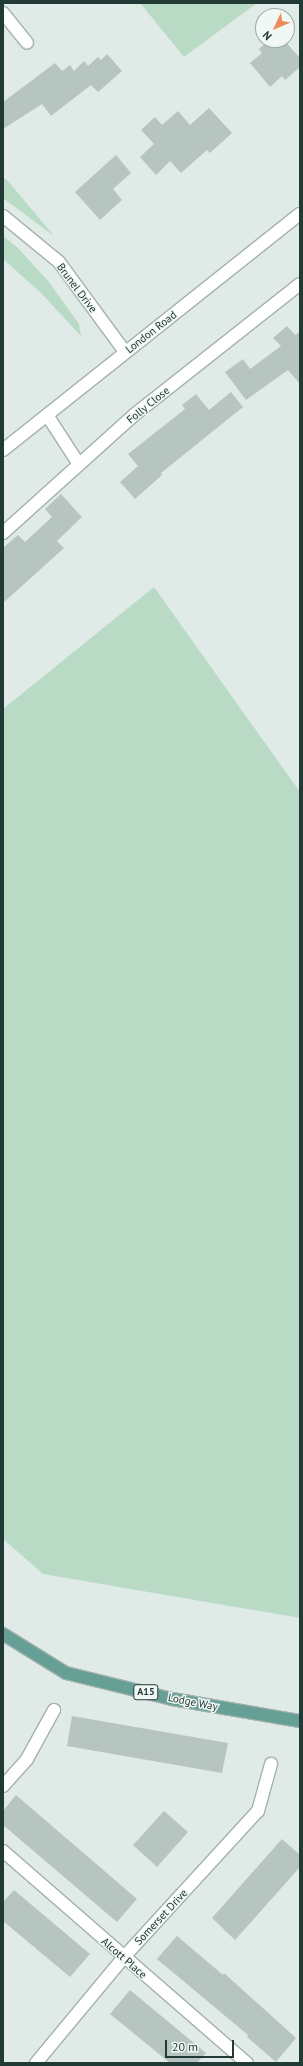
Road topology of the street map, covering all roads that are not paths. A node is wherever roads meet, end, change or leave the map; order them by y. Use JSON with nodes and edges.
{"nodes":[{"id":1,"x":3,"y":13,"type":"edge"},
{"id":2,"x":26,"y":43,"type":"dead end"},
{"id":3,"x":300,"y":214,"type":"edge"},
{"id":4,"x":3,"y":216,"type":"edge"},
{"id":5,"x":300,"y":284,"type":"edge"},
{"id":6,"x":125,"y":352,"type":"junction"},
{"id":7,"x":47,"y":415,"type":"junction"},
{"id":8,"x":3,"y":450,"type":"edge"},
{"id":9,"x":78,"y":463,"type":"junction"},
{"id":10,"x":3,"y":533,"type":"edge"},
{"id":11,"x":3,"y":1634,"type":"edge"},
{"id":12,"x":54,"y":1710,"type":"dead end"},
{"id":13,"x":300,"y":1721,"type":"edge"},
{"id":14,"x":271,"y":1764,"type":"dead end"},
{"id":15,"x":3,"y":1786,"type":"edge"},
{"id":16,"x":3,"y":1851,"type":"edge"},
{"id":17,"x":124,"y":1957,"type":"junction"},
{"id":18,"x":36,"y":2063,"type":"edge"},
{"id":19,"x":247,"y":2063,"type":"edge"}],
"edges":[{"from":1,"to":2,"type":"street"},
{"from":3,"to":6,"type":"street","name":"London Road"},
{"from":4,"to":6,"type":"street","name":"Brunel Drive"},
{"from":5,"to":9,"type":"street","name":"Folly Close"},
{"from":6,"to":7,"type":"street","name":"London Road"},
{"from":7,"to":8,"type":"street","name":"London Road"},
{"from":7,"to":9,"type":"street"},
{"from":9,"to":10,"type":"street","name":"Folly Close"},
{"from":11,"to":13,"type":"main road","name":"Lodge Way","number":"A15"},
{"from":12,"to":15,"type":"street"},
{"from":14,"to":17,"type":"street","name":"Somerset Drive"},
{"from":16,"to":17,"type":"street","name":"Alcott Place"},
{"from":17,"to":18,"type":"street","name":"Somerset Drive"},
{"from":17,"to":19,"type":"street","name":"Alcott Place"}]}
